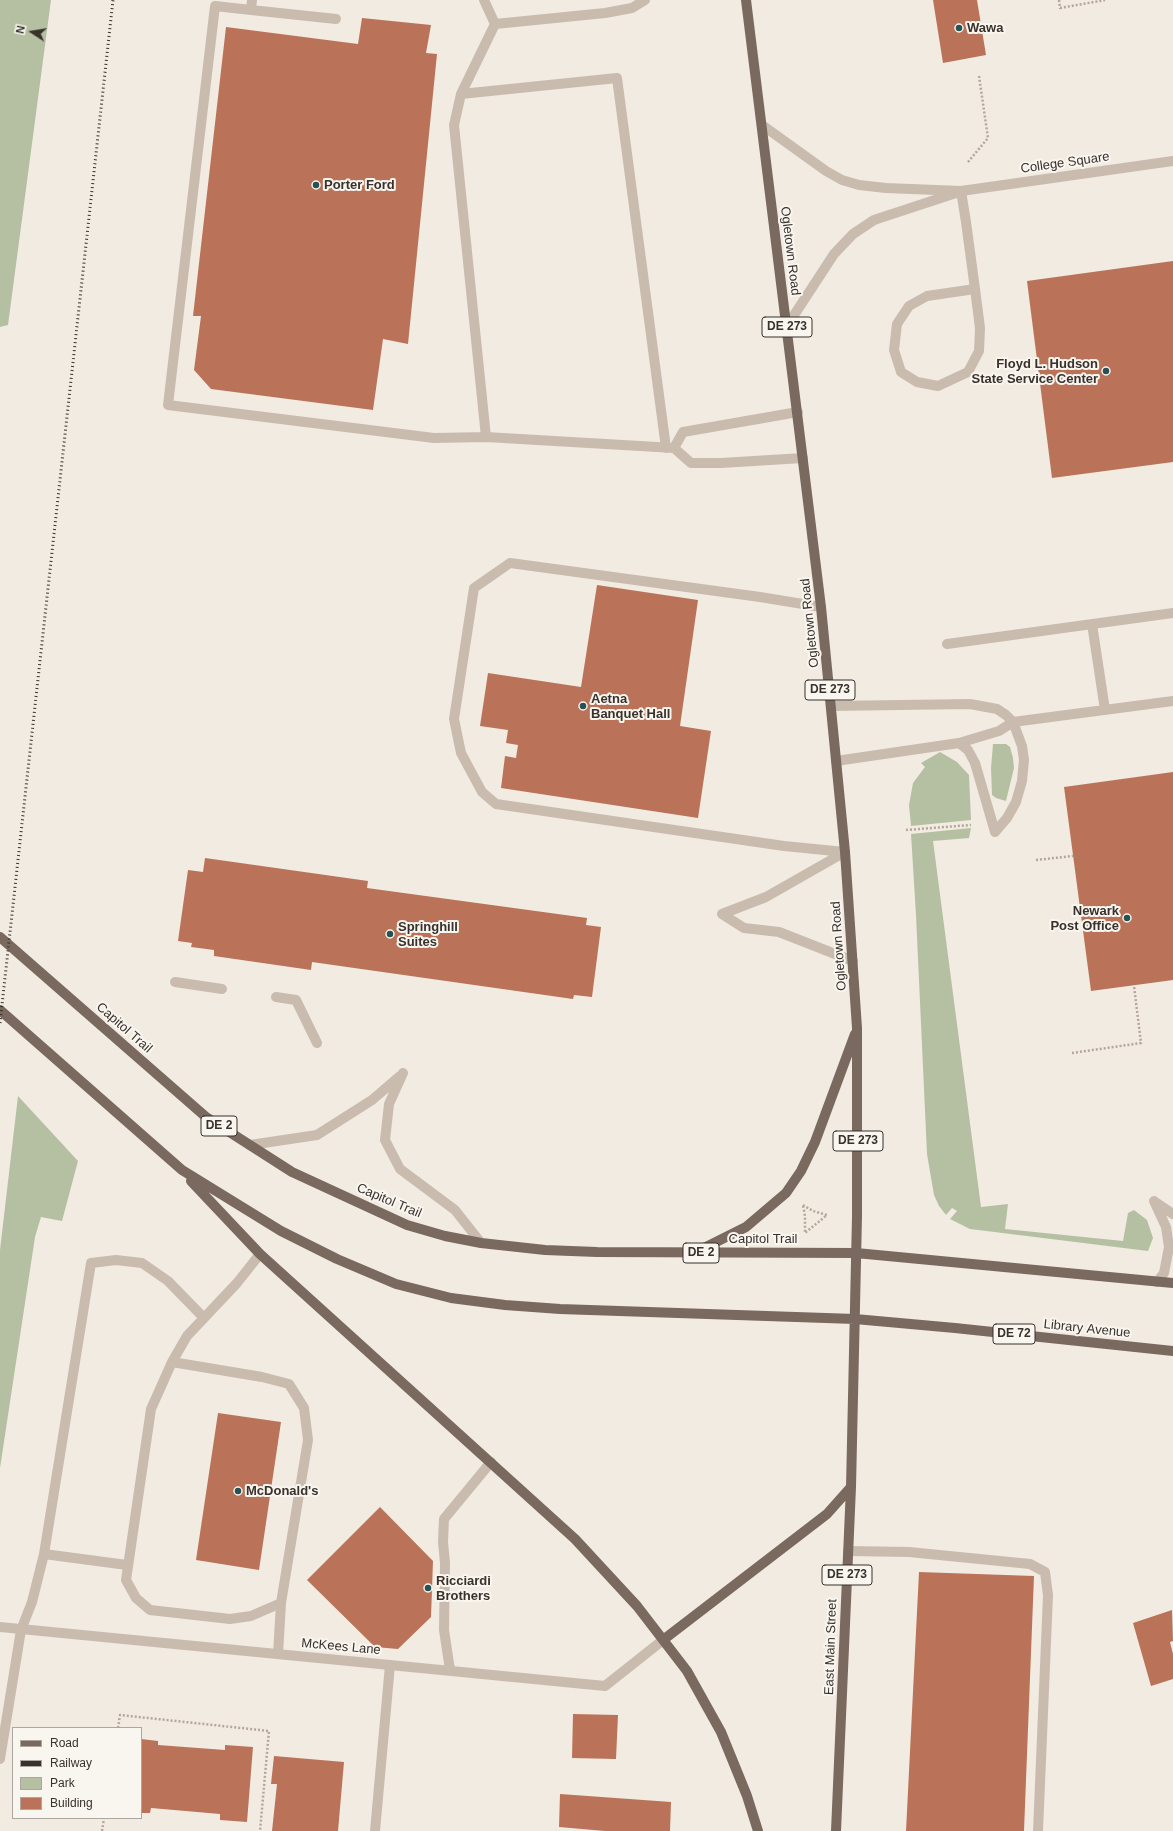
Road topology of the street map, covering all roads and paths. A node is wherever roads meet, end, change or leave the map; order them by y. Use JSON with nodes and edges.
{"nodes":[{"id":1,"x":484,"y":0,"type":"edge"},
{"id":2,"x":645,"y":0,"type":"edge"},
{"id":3,"x":746,"y":0,"type":"edge"},
{"id":4,"x":1059,"y":0,"type":"edge"},
{"id":5,"x":1105,"y":0,"type":"edge"},
{"id":6,"x":252,"y":5,"type":"edge"},
{"id":7,"x":336,"y":19,"type":"dead end"},
{"id":8,"x":495,"y":24,"type":"junction"},
{"id":9,"x":979,"y":76,"type":"dead end"},
{"id":10,"x":461,"y":94,"type":"junction"},
{"id":11,"x":762,"y":125,"type":"junction"},
{"id":12,"x":1173,"y":161,"type":"edge"},
{"id":13,"x":968,"y":162,"type":"dead end"},
{"id":14,"x":961,"y":191,"type":"junction"},
{"id":15,"x":975,"y":289,"type":"junction"},
{"id":16,"x":787,"y":326,"type":"junction"},
{"id":17,"x":798,"y":412,"type":"junction"},
{"id":18,"x":486,"y":437,"type":"junction"},
{"id":19,"x":670,"y":448,"type":"junction"},
{"id":20,"x":803,"y":458,"type":"junction"},
{"id":21,"x":821,"y":607,"type":"junction"},
{"id":22,"x":1173,"y":613,"type":"edge"},
{"id":23,"x":1092,"y":624,"type":"junction"},
{"id":24,"x":947,"y":644,"type":"dead end"},
{"id":25,"x":1173,"y":701,"type":"edge"},
{"id":26,"x":831,"y":706,"type":"junction"},
{"id":27,"x":1105,"y":710,"type":"junction"},
{"id":28,"x":1013,"y":722,"type":"junction"},
{"id":29,"x":959,"y":743,"type":"junction"},
{"id":30,"x":836,"y":760,"type":"junction"},
{"id":31,"x":975,"y":824,"type":"dead end"},
{"id":32,"x":906,"y":830,"type":"dead end"},
{"id":33,"x":845,"y":852,"type":"junction"},
{"id":34,"x":1073,"y":856,"type":"dead end"},
{"id":35,"x":1036,"y":860,"type":"dead end"},
{"id":36,"x":0,"y":937,"type":"edge"},
{"id":37,"x":853,"y":961,"type":"junction"},
{"id":38,"x":176,"y":982,"type":"dead end"},
{"id":39,"x":1134,"y":986,"type":"dead end"},
{"id":40,"x":222,"y":989,"type":"dead end"},
{"id":41,"x":276,"y":997,"type":"dead end"},
{"id":42,"x":0,"y":1010,"type":"edge"},
{"id":43,"x":857,"y":1028,"type":"junction"},
{"id":44,"x":317,"y":1043,"type":"dead end"},
{"id":45,"x":1072,"y":1052,"type":"dead end"},
{"id":46,"x":250,"y":1145,"type":"junction"},
{"id":47,"x":182,"y":1170,"type":"junction"},
{"id":48,"x":1173,"y":1214,"type":"edge"},
{"id":49,"x":805,"y":1233,"type":"joint"},
{"id":50,"x":481,"y":1243,"type":"junction"},
{"id":51,"x":696,"y":1253,"type":"junction"},
{"id":52,"x":260,"y":1254,"type":"junction"},
{"id":53,"x":856,"y":1254,"type":"junction"},
{"id":54,"x":1157,"y":1282,"type":"junction"},
{"id":55,"x":1173,"y":1283,"type":"edge"},
{"id":56,"x":204,"y":1318,"type":"junction"},
{"id":57,"x":855,"y":1319,"type":"junction"},
{"id":58,"x":1173,"y":1351,"type":"edge"},
{"id":59,"x":172,"y":1362,"type":"junction"},
{"id":60,"x":491,"y":1462,"type":"junction"},
{"id":61,"x":851,"y":1487,"type":"junction"},
{"id":62,"x":848,"y":1551,"type":"junction"},
{"id":63,"x":44,"y":1554,"type":"junction"},
{"id":64,"x":127,"y":1565,"type":"junction"},
{"id":65,"x":281,"y":1603,"type":"junction"},
{"id":66,"x":0,"y":1627,"type":"edge"},
{"id":67,"x":21,"y":1630,"type":"junction"},
{"id":68,"x":663,"y":1640,"type":"junction"},
{"id":69,"x":278,"y":1654,"type":"junction"},
{"id":70,"x":390,"y":1665,"type":"junction"},
{"id":71,"x":450,"y":1670,"type":"junction"},
{"id":72,"x":118,"y":1727,"type":"edge"},
{"id":73,"x":0,"y":1759,"type":"edge"},
{"id":74,"x":104,"y":1819,"type":"edge"},
{"id":75,"x":102,"y":1831,"type":"edge"},
{"id":76,"x":260,"y":1831,"type":"edge"},
{"id":77,"x":375,"y":1831,"type":"edge"},
{"id":78,"x":758,"y":1831,"type":"edge"},
{"id":79,"x":836,"y":1831,"type":"edge"},
{"id":80,"x":1038,"y":1831,"type":"edge"}],
"edges":[{"from":1,"to":8,"type":"street"},
{"from":2,"to":8,"type":"street"},
{"from":3,"to":11,"type":"main road","name":"Ogletown Road","number":"DE 273"},
{"from":4,"to":5,"type":"path"},
{"from":6,"to":7,"type":"street"},
{"from":6,"to":18,"type":"street"},
{"from":8,"to":10,"type":"street"},
{"from":9,"to":13,"type":"path"},
{"from":10,"to":18,"type":"street"},
{"from":10,"to":19,"type":"street"},
{"from":11,"to":14,"type":"street"},
{"from":11,"to":16,"type":"main road","name":"Ogletown Road","number":"DE 273"},
{"from":12,"to":14,"type":"street","name":"College Square"},
{"from":14,"to":15,"type":"street"},
{"from":14,"to":16,"type":"street"},
{"from":15,"to":15,"type":"street"},
{"from":16,"to":17,"type":"main road","name":"Ogletown Road","number":"DE 273"},
{"from":17,"to":19,"type":"street"},
{"from":17,"to":20,"type":"main road","name":"Ogletown Road","number":"DE 273"},
{"from":18,"to":19,"type":"street"},
{"from":19,"to":20,"type":"street"},
{"from":20,"to":21,"type":"main road","name":"Ogletown Road","number":"DE 273"},
{"from":21,"to":26,"type":"main road","name":"Ogletown Road","number":"DE 273"},
{"from":21,"to":33,"type":"street"},
{"from":22,"to":23,"type":"street"},
{"from":23,"to":24,"type":"street"},
{"from":23,"to":27,"type":"street"},
{"from":25,"to":27,"type":"street"},
{"from":26,"to":28,"type":"street"},
{"from":26,"to":30,"type":"main road","name":"Ogletown Road","number":"DE 273"},
{"from":27,"to":28,"type":"street"},
{"from":28,"to":29,"type":"street"},
{"from":28,"to":29,"type":"street"},
{"from":29,"to":30,"type":"street"},
{"from":30,"to":33,"type":"main road","name":"Ogletown Road","number":"DE 273"},
{"from":31,"to":32,"type":"path"},
{"from":33,"to":37,"type":"main road","name":"Ogletown Road","number":"DE 273"},
{"from":33,"to":37,"type":"street"},
{"from":34,"to":35,"type":"path"},
{"from":36,"to":46,"type":"main road","name":"Capitol Trail","number":"DE 2"},
{"from":37,"to":43,"type":"main road","name":"Ogletown Road","number":"DE 273"},
{"from":38,"to":40,"type":"street"},
{"from":39,"to":45,"type":"path"},
{"from":41,"to":44,"type":"street"},
{"from":42,"to":47,"type":"main road"},
{"from":43,"to":51,"type":"main road"},
{"from":43,"to":53,"type":"main road","name":"Ogletown Road","number":"DE 273"},
{"from":46,"to":50,"type":"main road","name":"Capitol Trail","number":"DE 2"},
{"from":46,"to":50,"type":"street"},
{"from":47,"to":52,"type":"main road"},
{"from":47,"to":57,"type":"main road"},
{"from":48,"to":54,"type":"street"},
{"from":49,"to":49,"type":"path"},
{"from":50,"to":51,"type":"main road","name":"Capitol Trail","number":"DE 2"},
{"from":51,"to":53,"type":"main road","name":"Capitol Trail","number":"DE 2"},
{"from":52,"to":56,"type":"street"},
{"from":52,"to":60,"type":"main road"},
{"from":53,"to":54,"type":"main road"},
{"from":53,"to":57,"type":"main road","name":"Ogletown Road","number":"DE 273"},
{"from":54,"to":55,"type":"main road"},
{"from":56,"to":59,"type":"street"},
{"from":56,"to":63,"type":"street"},
{"from":57,"to":58,"type":"main road","name":"Library Avenue","number":"DE 72"},
{"from":57,"to":61,"type":"main road","name":"East Main Street","number":"DE 273"},
{"from":59,"to":64,"type":"street"},
{"from":59,"to":65,"type":"street"},
{"from":60,"to":68,"type":"main road"},
{"from":60,"to":71,"type":"street"},
{"from":61,"to":62,"type":"main road","name":"East Main Street","number":"DE 273"},
{"from":61,"to":68,"type":"main road"},
{"from":62,"to":79,"type":"main road","name":"East Main Street","number":"DE 273"},
{"from":62,"to":80,"type":"street"},
{"from":63,"to":64,"type":"street"},
{"from":63,"to":67,"type":"street"},
{"from":64,"to":65,"type":"street"},
{"from":65,"to":69,"type":"street"},
{"from":66,"to":67,"type":"street","name":"McKees Lane"},
{"from":67,"to":69,"type":"street","name":"McKees Lane"},
{"from":67,"to":73,"type":"street"},
{"from":68,"to":71,"type":"street","name":"McKees Lane"},
{"from":68,"to":78,"type":"main road"},
{"from":69,"to":70,"type":"street","name":"McKees Lane"},
{"from":70,"to":71,"type":"street","name":"McKees Lane"},
{"from":70,"to":77,"type":"street"},
{"from":72,"to":76,"type":"path"},
{"from":74,"to":75,"type":"path"}]}
